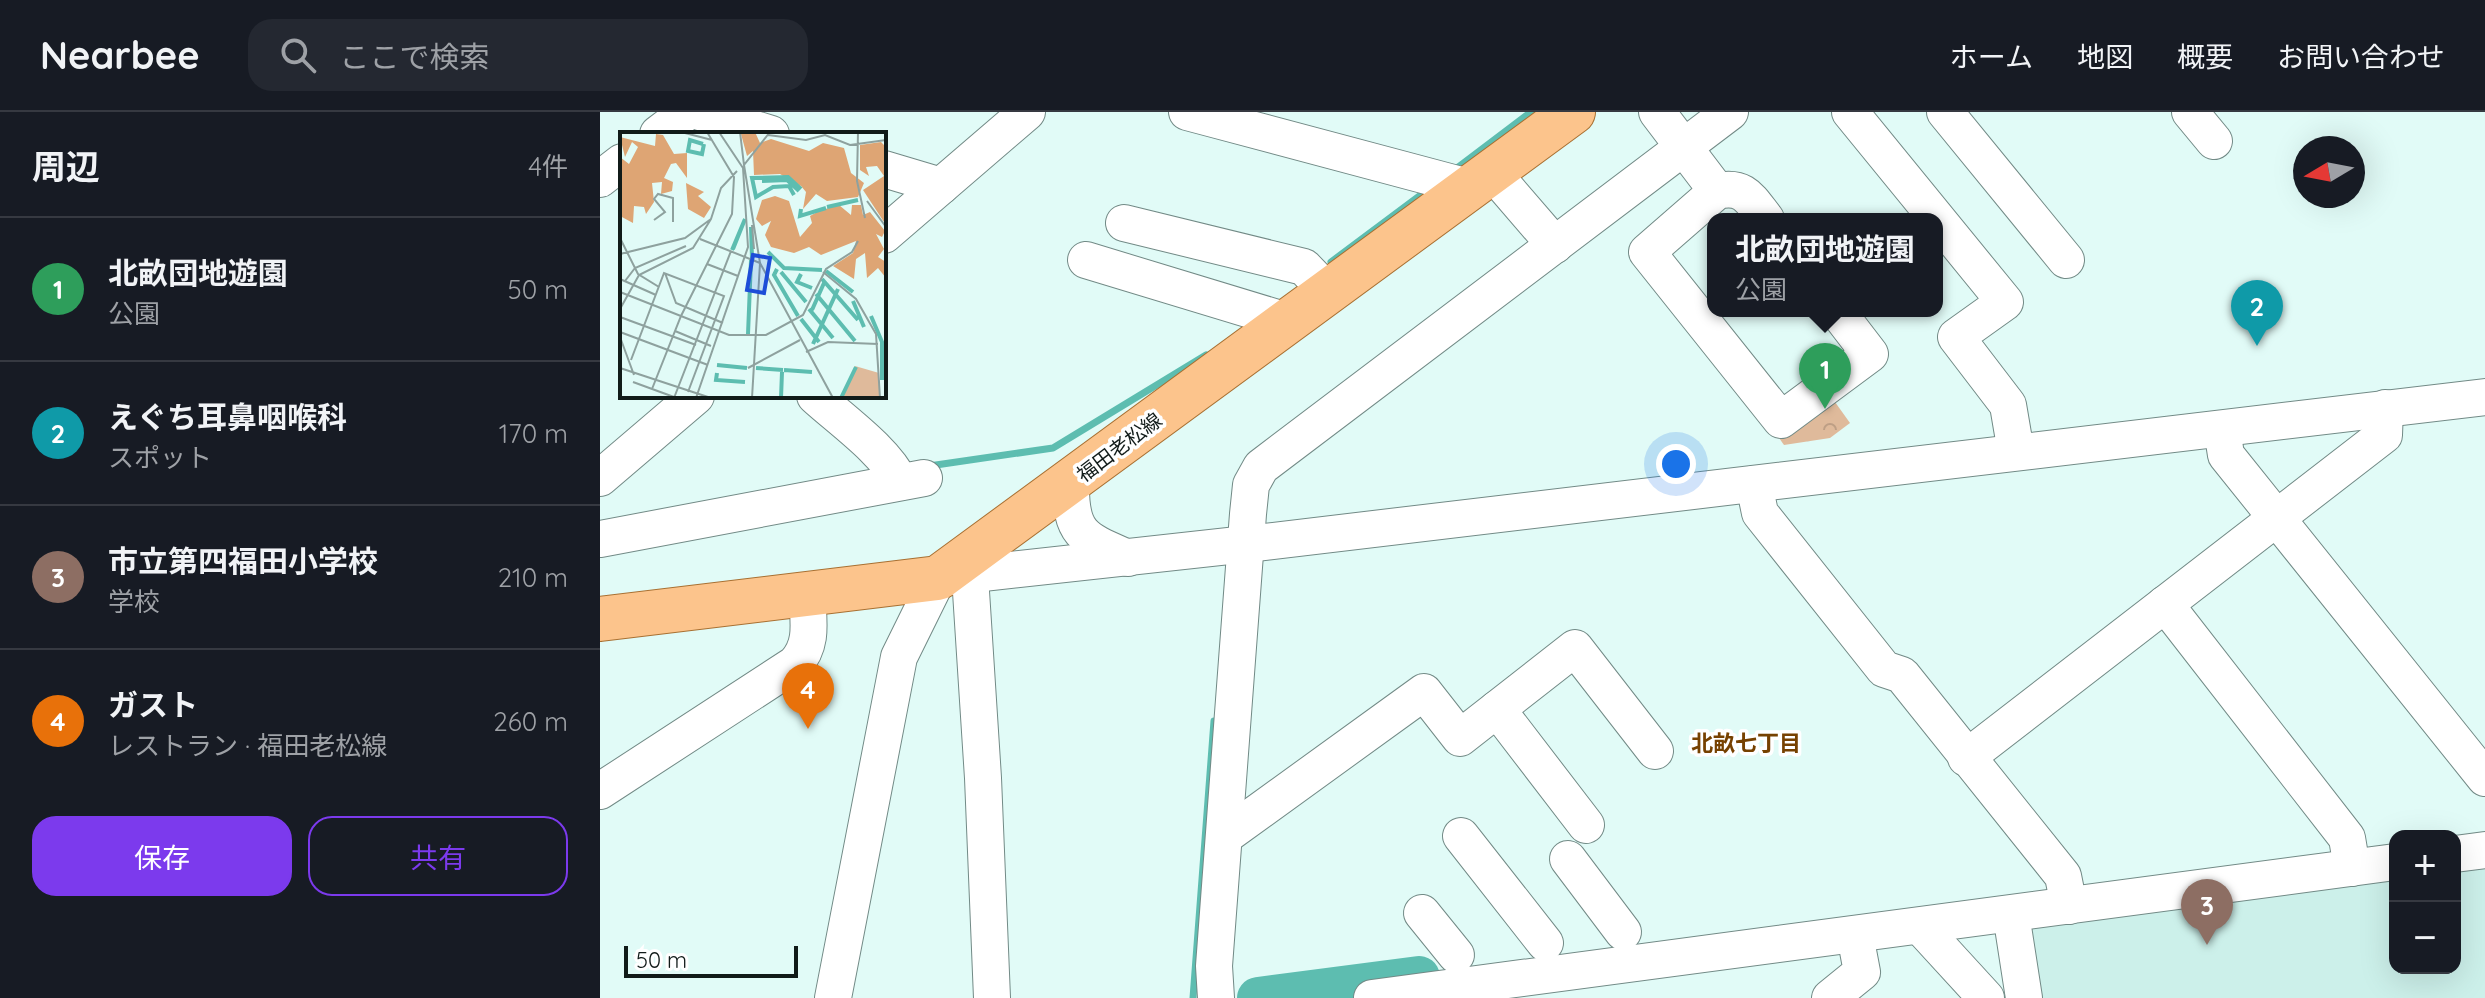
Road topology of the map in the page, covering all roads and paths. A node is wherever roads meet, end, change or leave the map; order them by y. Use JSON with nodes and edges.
{"nodes":[{"id":1,"x":687,"y":112,"type":"edge"},
{"id":2,"x":700,"y":112,"type":"edge"},
{"id":3,"x":1027,"y":112,"type":"edge"},
{"id":4,"x":1187,"y":112,"type":"edge"},
{"id":5,"x":1573,"y":112,"type":"edge"},
{"id":6,"x":1730,"y":112,"type":"edge"},
{"id":7,"x":1850,"y":112,"type":"edge"},
{"id":8,"x":1945,"y":112,"type":"edge"},
{"id":9,"x":2190,"y":112,"type":"edge"},
{"id":10,"x":661,"y":132,"type":"edge"},
{"id":11,"x":765,"y":132,"type":"edge"},
{"id":12,"x":1673,"y":133,"type":"edge"},
{"id":13,"x":2214,"y":141,"type":"dead end"},
{"id":14,"x":620,"y":164,"type":"edge"},
{"id":15,"x":886,"y":170,"type":"edge"},
{"id":16,"x":600,"y":179,"type":"edge"},
{"id":17,"x":1461,"y":180,"type":"junction"},
{"id":18,"x":941,"y":186,"type":"junction"},
{"id":19,"x":1717,"y":191,"type":"junction"},
{"id":20,"x":1761,"y":213,"type":"edge"},
{"id":21,"x":1932,"y":213,"type":"edge"},
{"id":22,"x":1124,"y":223,"type":"dead end"},
{"id":23,"x":1943,"y":226,"type":"edge"},
{"id":24,"x":886,"y":233,"type":"edge"},
{"id":25,"x":1549,"y":238,"type":"junction"},
{"id":26,"x":1086,"y":260,"type":"dead end"},
{"id":27,"x":2066,"y":260,"type":"dead end"},
{"id":28,"x":1317,"y":280,"type":"junction"},
{"id":29,"x":1270,"y":316,"type":"junction"},
{"id":30,"x":1842,"y":317,"type":"edge"},
{"id":31,"x":2485,"y":397,"type":"edge"},
{"id":32,"x":694,"y":398,"type":"edge"},
{"id":33,"x":817,"y":398,"type":"edge"},
{"id":34,"x":2385,"y":408,"type":"junction"},
{"id":35,"x":2222,"y":429,"type":"junction"},
{"id":36,"x":2016,"y":452,"type":"junction"},
{"id":37,"x":600,"y":478,"type":"edge"},
{"id":38,"x":1071,"y":483,"type":"junction"},
{"id":39,"x":1754,"y":484,"type":"junction"},
{"id":40,"x":2276,"y":519,"type":"junction"},
{"id":41,"x":600,"y":539,"type":"edge"},
{"id":42,"x":1247,"y":544,"type":"junction"},
{"id":43,"x":1128,"y":558,"type":"junction"},
{"id":44,"x":954,"y":577,"type":"junction"},
{"id":45,"x":807,"y":594,"type":"junction"},
{"id":46,"x":2165,"y":604,"type":"junction"},
{"id":47,"x":600,"y":619,"type":"edge"},
{"id":48,"x":1497,"y":709,"type":"junction"},
{"id":49,"x":1655,"y":751,"type":"dead end"},
{"id":50,"x":1966,"y":758,"type":"junction"},
{"id":51,"x":2485,"y":778,"type":"edge"},
{"id":52,"x":600,"y":791,"type":"edge"},
{"id":53,"x":1586,"y":825,"type":"dead end"},
{"id":54,"x":1225,"y":836,"type":"junction"},
{"id":55,"x":1461,"y":836,"type":"dead end"},
{"id":56,"x":2485,"y":850,"type":"edge"},
{"id":57,"x":2461,"y":853,"type":"edge"},
{"id":58,"x":2350,"y":857,"type":"junction"},
{"id":59,"x":1568,"y":859,"type":"dead end"},
{"id":60,"x":2389,"y":861,"type":"edge"},
{"id":61,"x":2067,"y":896,"type":"junction"},
{"id":62,"x":1422,"y":913,"type":"dead end"},
{"id":63,"x":2011,"y":914,"type":"junction"},
{"id":64,"x":1920,"y":926,"type":"junction"},
{"id":65,"x":1623,"y":932,"type":"dead end"},
{"id":66,"x":1855,"y":935,"type":"junction"},
{"id":67,"x":1545,"y":943,"type":"dead end"},
{"id":68,"x":1456,"y":955,"type":"dead end"},
{"id":69,"x":1520,"y":988,"type":"edge"},
{"id":70,"x":1216,"y":997,"type":"edge"},
{"id":71,"x":833,"y":998,"type":"edge"},
{"id":72,"x":992,"y":998,"type":"edge"},
{"id":73,"x":1372,"y":998,"type":"edge"},
{"id":74,"x":1830,"y":998,"type":"edge"},
{"id":75,"x":1986,"y":998,"type":"edge"},
{"id":76,"x":2024,"y":998,"type":"edge"}],
"edges":[{"from":1,"to":10,"type":"street"},
{"from":2,"to":11,"type":"street"},
{"from":3,"to":18,"type":"street"},
{"from":4,"to":17,"type":"street"},
{"from":5,"to":17,"type":"main road","name":"福田老松線"},
{"from":6,"to":12,"type":"street"},
{"from":7,"to":21,"type":"street"},
{"from":8,"to":27,"type":"street"},
{"from":9,"to":13,"type":"street"},
{"from":12,"to":19,"type":"street"},
{"from":12,"to":25,"type":"street"},
{"from":14,"to":16,"type":"street"},
{"from":15,"to":18,"type":"street"},
{"from":17,"to":25,"type":"street"},
{"from":17,"to":28,"type":"main road","name":"福田老松線"},
{"from":18,"to":24,"type":"street"},
{"from":19,"to":20,"type":"street"},
{"from":19,"to":30,"type":"street"},
{"from":22,"to":28,"type":"street"},
{"from":23,"to":36,"type":"street"},
{"from":25,"to":42,"type":"street"},
{"from":26,"to":29,"type":"street"},
{"from":28,"to":29,"type":"main road","name":"福田老松線"},
{"from":29,"to":38,"type":"main road","name":"福田老松線"},
{"from":31,"to":34,"type":"street"},
{"from":32,"to":37,"type":"street"},
{"from":33,"to":41,"type":"street"},
{"from":34,"to":35,"type":"street"},
{"from":34,"to":40,"type":"street"},
{"from":35,"to":36,"type":"street"},
{"from":35,"to":40,"type":"street"},
{"from":36,"to":39,"type":"street"},
{"from":38,"to":43,"type":"street"},
{"from":38,"to":44,"type":"main road","name":"福田老松線"},
{"from":39,"to":42,"type":"street"},
{"from":39,"to":50,"type":"street"},
{"from":40,"to":46,"type":"street"},
{"from":40,"to":51,"type":"street"},
{"from":42,"to":43,"type":"street"},
{"from":42,"to":54,"type":"street"},
{"from":43,"to":44,"type":"street"},
{"from":44,"to":45,"type":"main road","name":"福田老松線"},
{"from":44,"to":71,"type":"street"},
{"from":44,"to":72,"type":"street"},
{"from":45,"to":47,"type":"main road","name":"福田老松線"},
{"from":45,"to":52,"type":"street"},
{"from":46,"to":50,"type":"street"},
{"from":46,"to":58,"type":"street"},
{"from":48,"to":49,"type":"street"},
{"from":48,"to":53,"type":"street"},
{"from":48,"to":54,"type":"street"},
{"from":50,"to":61,"type":"street"},
{"from":54,"to":70,"type":"street"},
{"from":55,"to":67,"type":"street"},
{"from":56,"to":57,"type":"street"},
{"from":58,"to":60,"type":"street"},
{"from":58,"to":61,"type":"street"},
{"from":59,"to":65,"type":"street"},
{"from":61,"to":63,"type":"street"},
{"from":62,"to":68,"type":"street"},
{"from":63,"to":64,"type":"street"},
{"from":63,"to":76,"type":"street"},
{"from":64,"to":66,"type":"street"},
{"from":64,"to":75,"type":"street"},
{"from":66,"to":69,"type":"street"},
{"from":66,"to":74,"type":"street"},
{"from":69,"to":73,"type":"street"}]}
